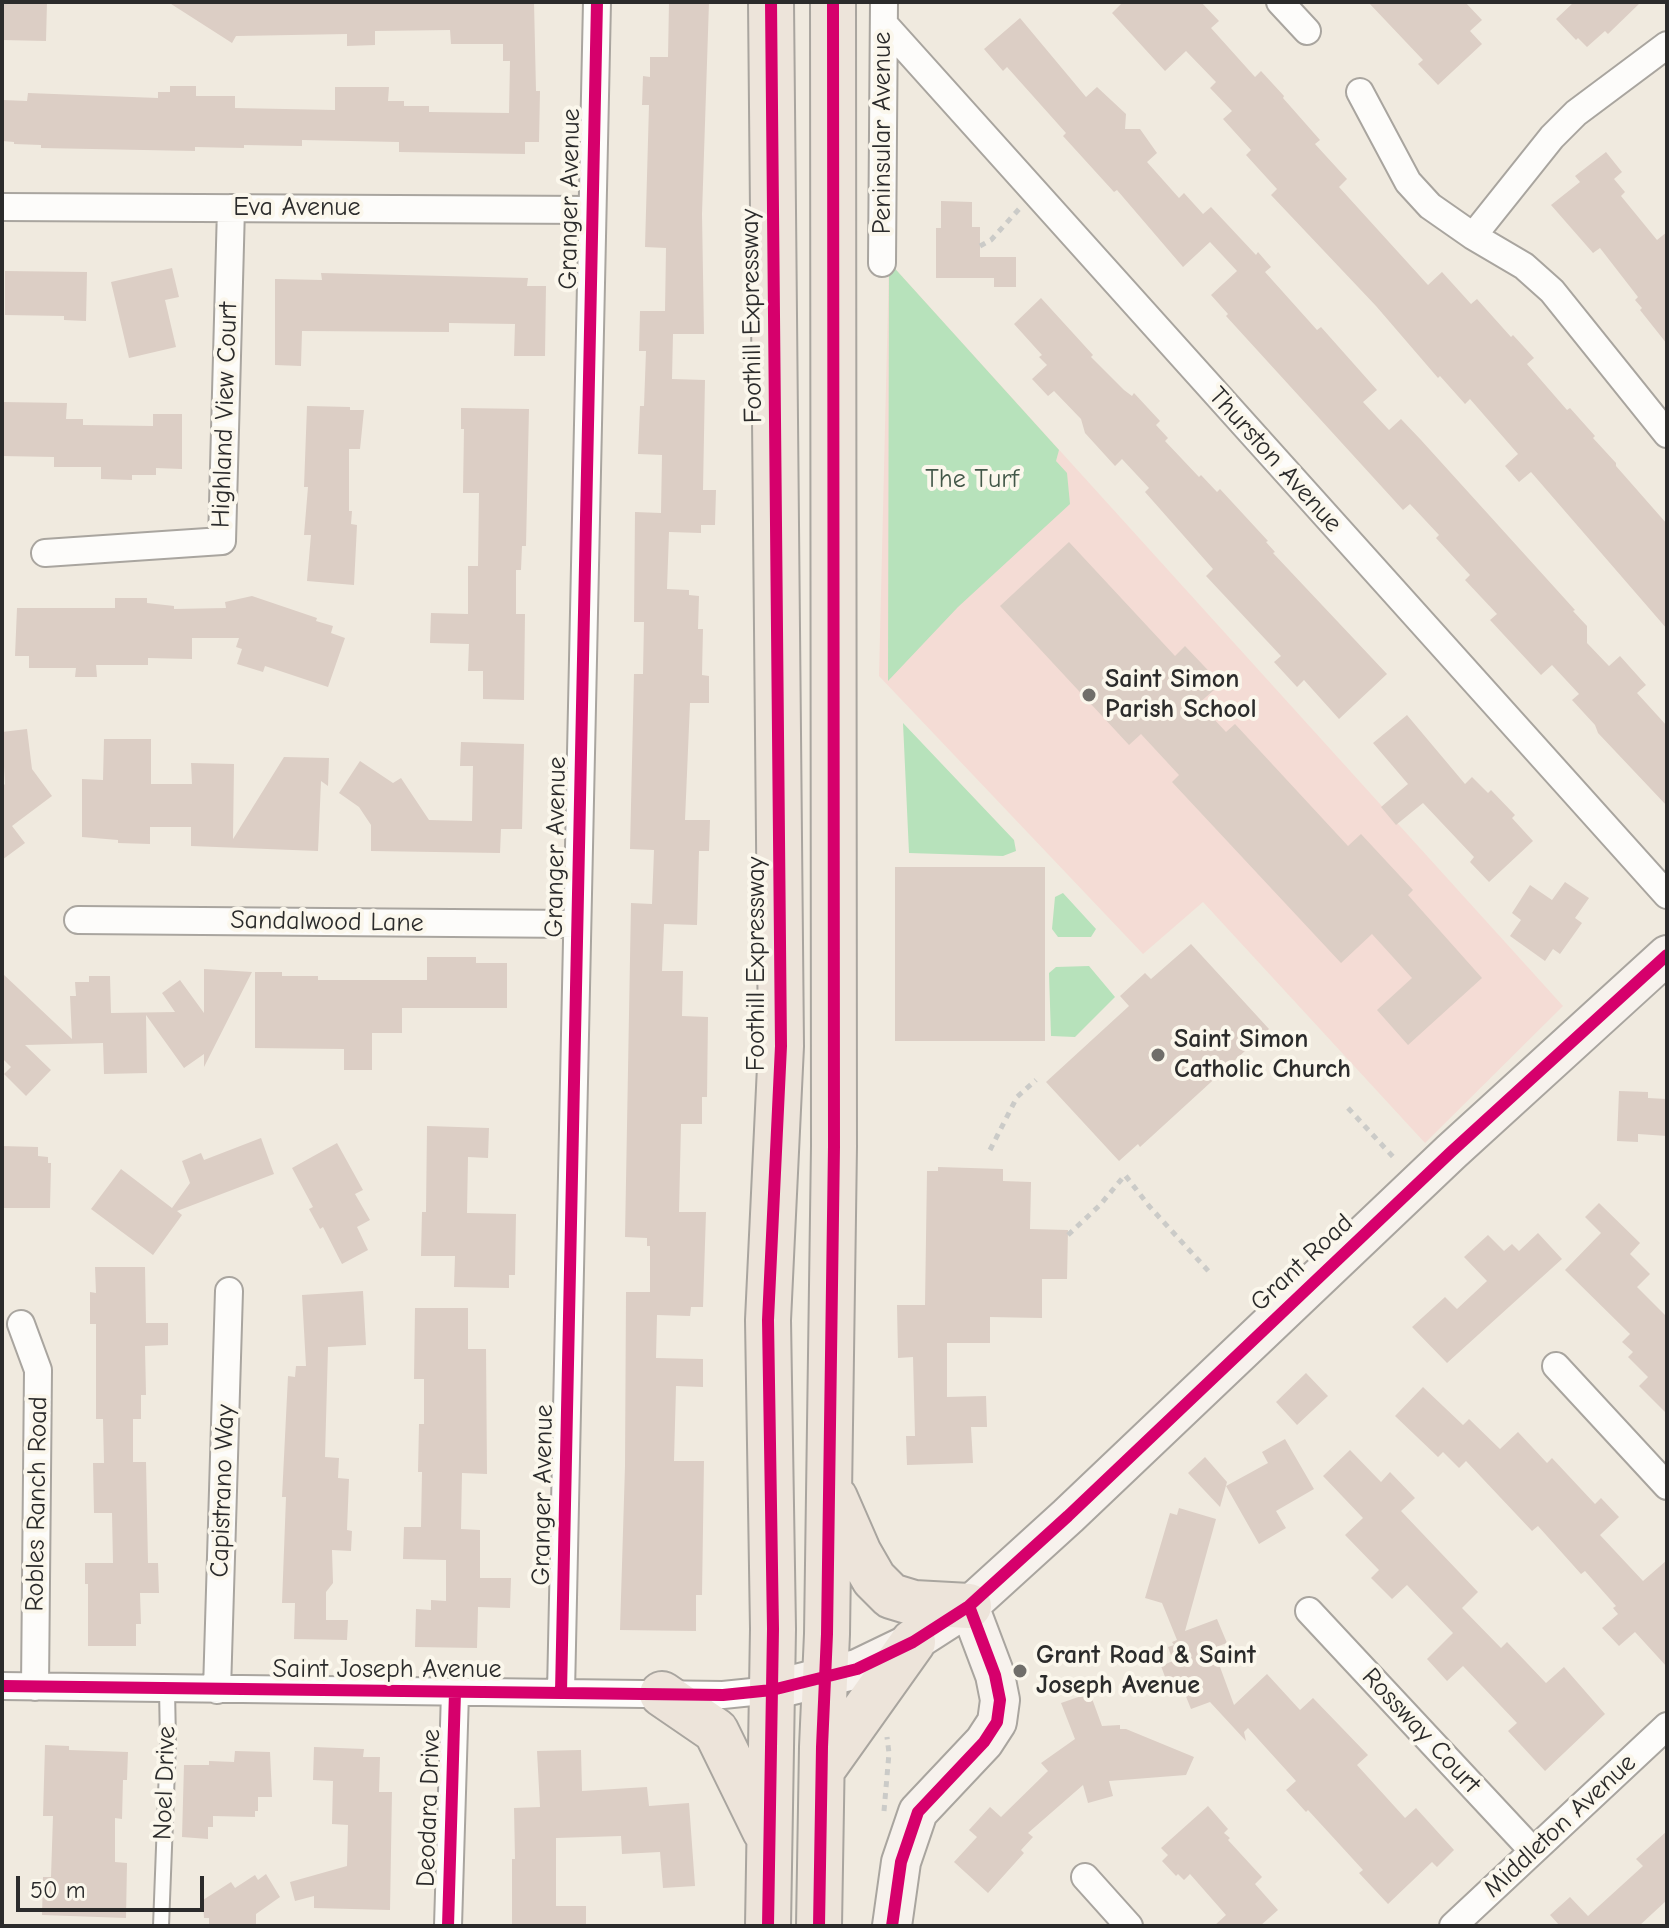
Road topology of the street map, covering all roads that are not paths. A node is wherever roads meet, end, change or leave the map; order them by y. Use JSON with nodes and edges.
{"nodes":[{"id":1,"x":597,"y":2,"type":"edge"},
{"id":2,"x":771,"y":2,"type":"edge"},
{"id":3,"x":833,"y":2,"type":"edge"},
{"id":4,"x":1280,"y":2,"type":"edge"},
{"id":5,"x":884,"y":13,"type":"edge"},
{"id":6,"x":1307,"y":31,"type":"dead end"},
{"id":7,"x":1667,"y":45,"type":"edge"},
{"id":8,"x":1360,"y":92,"type":"dead end"},
{"id":9,"x":2,"y":207,"type":"edge"},
{"id":10,"x":231,"y":208,"type":"junction"},
{"id":11,"x":592,"y":210,"type":"junction"},
{"id":12,"x":1473,"y":236,"type":"junction"},
{"id":13,"x":882,"y":263,"type":"dead end"},
{"id":14,"x":1667,"y":434,"type":"edge"},
{"id":15,"x":45,"y":553,"type":"dead end"},
{"id":16,"x":1667,"y":895,"type":"edge"},
{"id":17,"x":78,"y":920,"type":"dead end"},
{"id":18,"x":576,"y":924,"type":"junction"},
{"id":19,"x":1665,"y":963,"type":"edge"},
{"id":20,"x":229,"y":1291,"type":"dead end"},
{"id":21,"x":21,"y":1324,"type":"dead end"},
{"id":22,"x":1556,"y":1366,"type":"dead end"},
{"id":23,"x":828,"y":1481,"type":"junction"},
{"id":24,"x":1667,"y":1486,"type":"edge"},
{"id":25,"x":969,"y":1606,"type":"junction"},
{"id":26,"x":1309,"y":1611,"type":"dead end"},
{"id":27,"x":913,"y":1642,"type":"junction"},
{"id":28,"x":826,"y":1678,"type":"junction"},
{"id":29,"x":2,"y":1686,"type":"edge"},
{"id":30,"x":35,"y":1687,"type":"junction"},
{"id":31,"x":167,"y":1689,"type":"junction"},
{"id":32,"x":217,"y":1690,"type":"junction"},
{"id":33,"x":772,"y":1690,"type":"junction"},
{"id":34,"x":455,"y":1692,"type":"junction"},
{"id":35,"x":561,"y":1692,"type":"junction"},
{"id":36,"x":662,"y":1694,"type":"junction"},
{"id":37,"x":1667,"y":1726,"type":"edge"},
{"id":38,"x":822,"y":1770,"type":"junction"},
{"id":39,"x":769,"y":1839,"type":"junction"},
{"id":40,"x":1533,"y":1851,"type":"junction"},
{"id":41,"x":1085,"y":1877,"type":"dead end"},
{"id":42,"x":161,"y":1926,"type":"edge"},
{"id":43,"x":448,"y":1926,"type":"edge"},
{"id":44,"x":768,"y":1926,"type":"edge"},
{"id":45,"x":819,"y":1926,"type":"edge"},
{"id":46,"x":892,"y":1926,"type":"edge"},
{"id":47,"x":1129,"y":1926,"type":"edge"},
{"id":48,"x":1453,"y":1926,"type":"edge"}],
"edges":[{"from":1,"to":11,"type":"street","name":"Granger Avenue"},
{"from":2,"to":33,"type":"highway","name":"Foothill Expressway"},
{"from":3,"to":23,"type":"highway"},
{"from":4,"to":6,"type":"street"},
{"from":5,"to":13,"type":"street","name":"Peninsular Avenue"},
{"from":5,"to":16,"type":"street","name":"Thurston Avenue"},
{"from":7,"to":12,"type":"street"},
{"from":8,"to":12,"type":"street"},
{"from":9,"to":10,"type":"street","name":"Eva Avenue"},
{"from":10,"to":11,"type":"street","name":"Eva Avenue"},
{"from":10,"to":15,"type":"street","name":"Highland View Court"},
{"from":11,"to":18,"type":"street","name":"Granger Avenue"},
{"from":12,"to":14,"type":"street"},
{"from":17,"to":18,"type":"street","name":"Sandalwood Lane"},
{"from":18,"to":35,"type":"street","name":"Granger Avenue"},
{"from":19,"to":25,"type":"main road","name":"Grant Road"},
{"from":20,"to":32,"type":"street","name":"Capistrano Way"},
{"from":21,"to":30,"type":"street","name":"Robles Ranch Road"},
{"from":22,"to":24,"type":"street"},
{"from":23,"to":25,"type":"highway"},
{"from":23,"to":28,"type":"highway"},
{"from":25,"to":27,"type":"main road","name":"Grant Road"},
{"from":25,"to":46,"type":"main road"},
{"from":26,"to":40,"type":"street","name":"Rossway Court"},
{"from":27,"to":28,"type":"main road","name":"Grant Road"},
{"from":27,"to":38,"type":"highway"},
{"from":28,"to":33,"type":"main road","name":"Grant Road"},
{"from":28,"to":38,"type":"highway"},
{"from":29,"to":30,"type":"street","name":"Saint Joseph Avenue"},
{"from":30,"to":31,"type":"street","name":"Saint Joseph Avenue"},
{"from":31,"to":32,"type":"street","name":"Saint Joseph Avenue"},
{"from":31,"to":42,"type":"lane","name":"Noel Drive"},
{"from":32,"to":34,"type":"street","name":"Saint Joseph Avenue"},
{"from":33,"to":36,"type":"street","name":"Saint Joseph Avenue"},
{"from":33,"to":39,"type":"highway","name":"Foothill Expressway"},
{"from":34,"to":35,"type":"street","name":"Saint Joseph Avenue"},
{"from":34,"to":43,"type":"street","name":"Deodara Drive"},
{"from":35,"to":36,"type":"street","name":"Saint Joseph Avenue"},
{"from":36,"to":39,"type":"highway"},
{"from":37,"to":40,"type":"street","name":"Middleton Avenue"},
{"from":38,"to":45,"type":"highway"},
{"from":39,"to":44,"type":"highway","name":"Foothill Expressway"},
{"from":40,"to":48,"type":"street","name":"Middleton Avenue"},
{"from":41,"to":47,"type":"street"}]}
